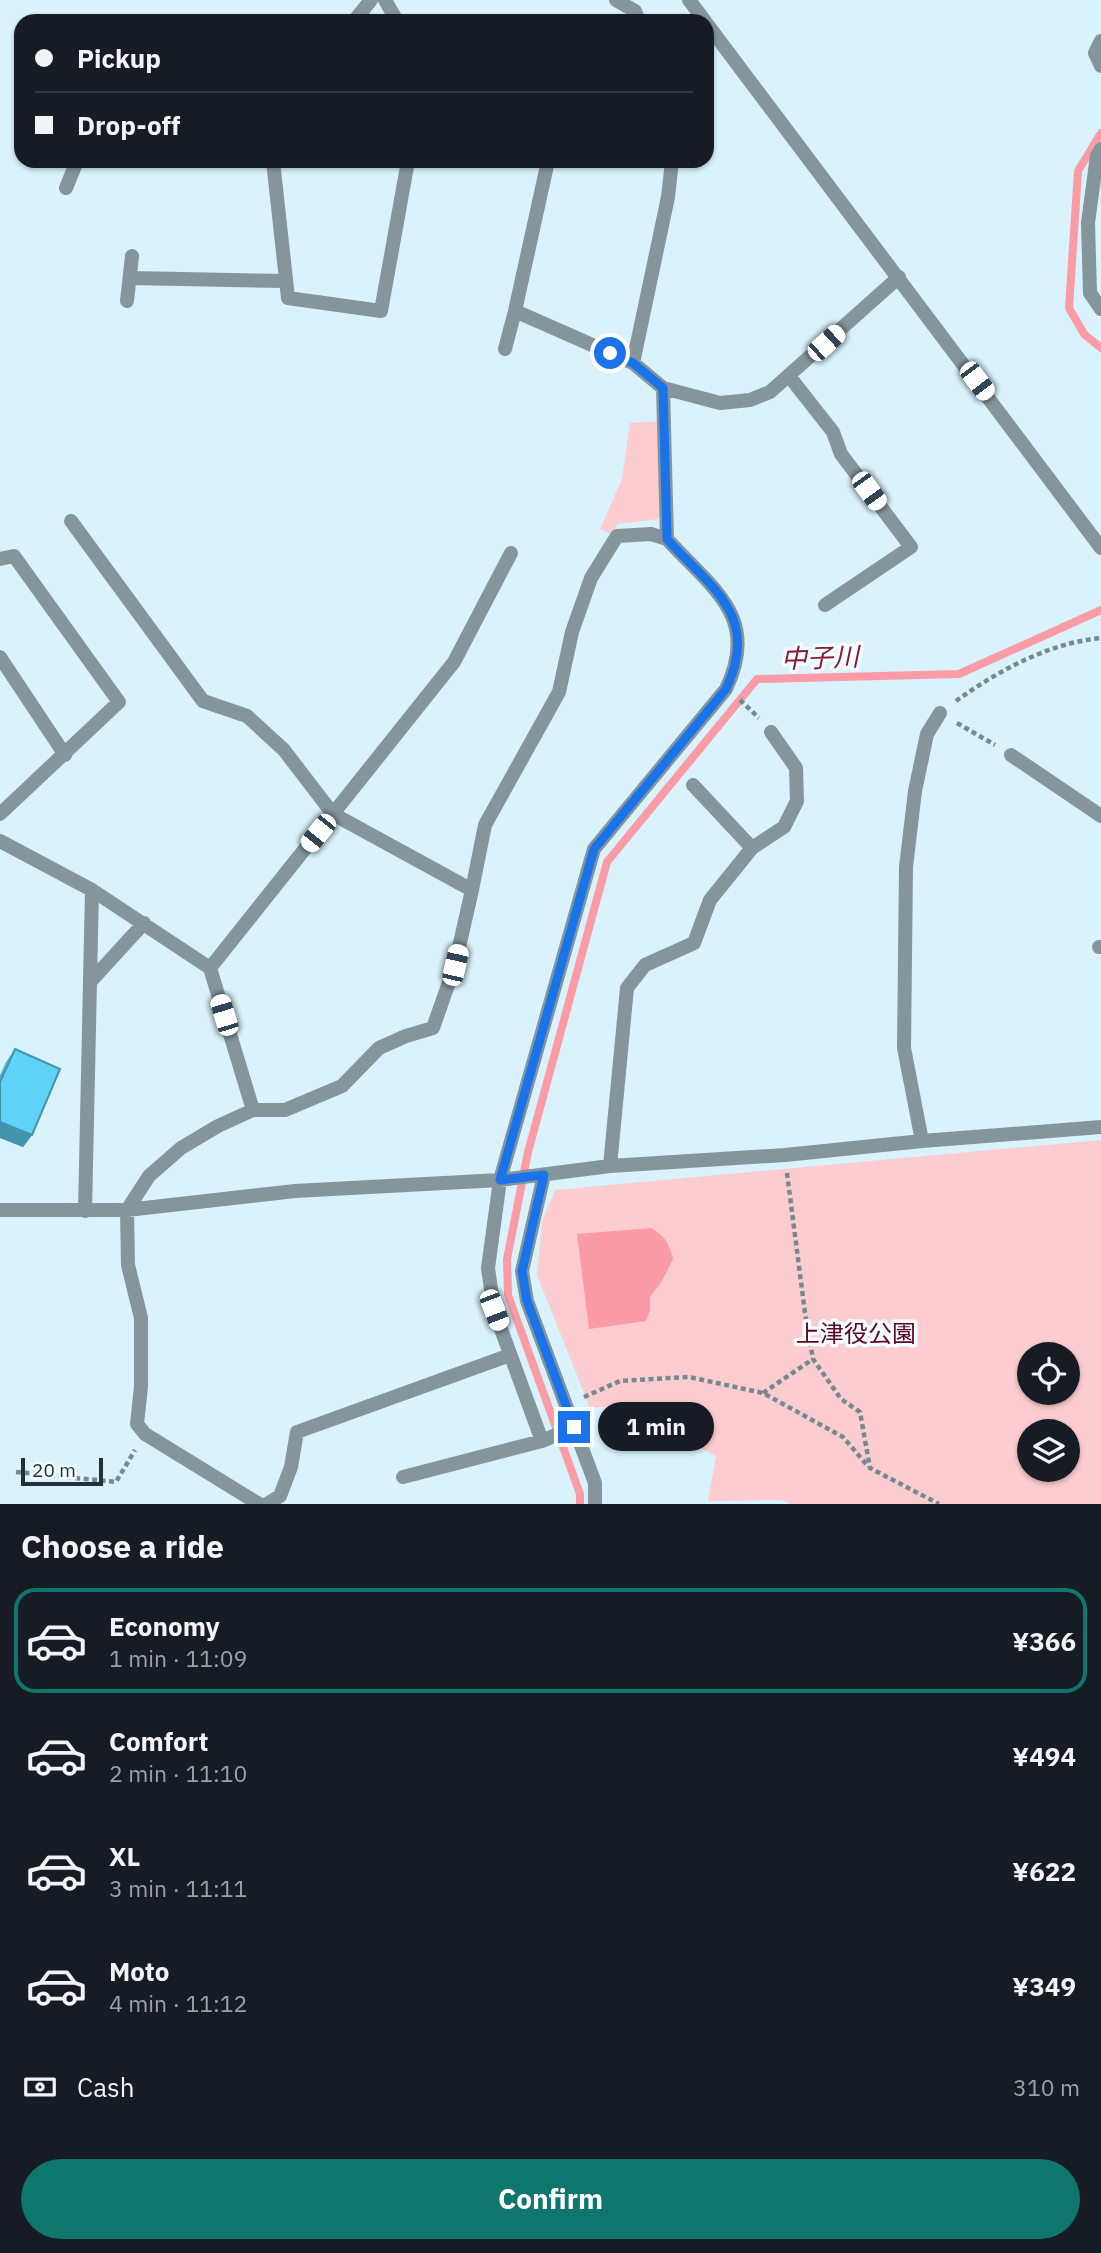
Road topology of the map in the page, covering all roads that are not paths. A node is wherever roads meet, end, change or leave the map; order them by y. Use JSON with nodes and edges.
{"nodes":[{"id":1,"x":371,"y":0,"type":"edge"},
{"id":2,"x":616,"y":0,"type":"edge"},
{"id":3,"x":689,"y":0,"type":"edge"},
{"id":4,"x":360,"y":14,"type":"edge"},
{"id":5,"x":636,"y":14,"type":"edge"},
{"id":6,"x":700,"y":14,"type":"edge"},
{"id":7,"x":714,"y":33,"type":"edge"},
{"id":8,"x":1101,"y":41,"type":"edge"},
{"id":9,"x":1101,"y":66,"type":"edge"},
{"id":10,"x":1101,"y":149,"type":"edge"},
{"id":11,"x":74,"y":168,"type":"edge"},
{"id":12,"x":274,"y":168,"type":"edge"},
{"id":13,"x":407,"y":168,"type":"edge"},
{"id":14,"x":547,"y":168,"type":"edge"},
{"id":15,"x":671,"y":168,"type":"edge"},
{"id":16,"x":66,"y":188,"type":"dead end"},
{"id":17,"x":132,"y":256,"type":"dead end"},
{"id":18,"x":899,"y":277,"type":"junction"},
{"id":19,"x":131,"y":278,"type":"junction"},
{"id":20,"x":286,"y":281,"type":"junction"},
{"id":21,"x":127,"y":301,"type":"dead end"},
{"id":22,"x":1101,"y":309,"type":"edge"},
{"id":23,"x":516,"y":311,"type":"junction"},
{"id":24,"x":505,"y":349,"type":"dead end"},
{"id":25,"x":633,"y":363,"type":"junction"},
{"id":26,"x":789,"y":376,"type":"junction"},
{"id":27,"x":663,"y":388,"type":"junction"},
{"id":28,"x":71,"y":521,"type":"dead end"},
{"id":29,"x":667,"y":539,"type":"junction"},
{"id":30,"x":1101,"y":548,"type":"edge"},
{"id":31,"x":510,"y":553,"type":"dead end"},
{"id":32,"x":0,"y":559,"type":"edge"},
{"id":33,"x":825,"y":606,"type":"dead end"},
{"id":34,"x":0,"y":657,"type":"edge"},
{"id":35,"x":940,"y":713,"type":"road end"},
{"id":36,"x":771,"y":732,"type":"dead end"},
{"id":37,"x":65,"y":755,"type":"junction"},
{"id":38,"x":1011,"y":755,"type":"road end"},
{"id":39,"x":693,"y":785,"type":"dead end"},
{"id":40,"x":0,"y":814,"type":"edge"},
{"id":41,"x":333,"y":814,"type":"junction"},
{"id":42,"x":1101,"y":816,"type":"edge"},
{"id":43,"x":0,"y":841,"type":"edge"},
{"id":44,"x":752,"y":848,"type":"junction"},
{"id":45,"x":92,"y":890,"type":"junction"},
{"id":46,"x":472,"y":890,"type":"junction"},
{"id":47,"x":144,"y":923,"type":"junction"},
{"id":48,"x":210,"y":968,"type":"junction"},
{"id":49,"x":91,"y":981,"type":"junction"},
{"id":50,"x":253,"y":1110,"type":"junction"},
{"id":51,"x":1101,"y":1127,"type":"edge"},
{"id":52,"x":922,"y":1141,"type":"junction"},
{"id":53,"x":610,"y":1166,"type":"junction"},
{"id":54,"x":539,"y":1175,"type":"junction"},
{"id":55,"x":506,"y":1179,"type":"junction"},
{"id":56,"x":0,"y":1210,"type":"edge"},
{"id":57,"x":127,"y":1210,"type":"junction"},
{"id":58,"x":85,"y":1211,"type":"junction"},
{"id":59,"x":510,"y":1355,"type":"junction"},
{"id":60,"x":569,"y":1428,"type":"junction"},
{"id":61,"x":546,"y":1439,"type":"junction"},
{"id":62,"x":403,"y":1477,"type":"dead end"},
{"id":63,"x":259,"y":1504,"type":"edge"},
{"id":64,"x":267,"y":1504,"type":"edge"},
{"id":65,"x":595,"y":1504,"type":"edge"}],
"edges":[{"from":1,"to":4,"type":"street"},
{"from":2,"to":5,"type":"street"},
{"from":3,"to":6,"type":"street"},
{"from":7,"to":18,"type":"street"},
{"from":8,"to":9,"type":"street"},
{"from":10,"to":22,"type":"street"},
{"from":11,"to":16,"type":"street"},
{"from":12,"to":20,"type":"street"},
{"from":13,"to":20,"type":"street"},
{"from":14,"to":23,"type":"street"},
{"from":15,"to":25,"type":"street"},
{"from":17,"to":19,"type":"street"},
{"from":18,"to":26,"type":"street"},
{"from":18,"to":30,"type":"street"},
{"from":19,"to":20,"type":"street"},
{"from":19,"to":21,"type":"street"},
{"from":23,"to":24,"type":"street"},
{"from":23,"to":25,"type":"street"},
{"from":25,"to":27,"type":"street"},
{"from":26,"to":27,"type":"street"},
{"from":26,"to":33,"type":"street"},
{"from":27,"to":29,"type":"street"},
{"from":28,"to":41,"type":"street"},
{"from":29,"to":46,"type":"street"},
{"from":29,"to":55,"type":"street"},
{"from":31,"to":41,"type":"street"},
{"from":32,"to":37,"type":"street"},
{"from":34,"to":37,"type":"street"},
{"from":35,"to":52,"type":"street"},
{"from":36,"to":44,"type":"street"},
{"from":37,"to":40,"type":"street"},
{"from":38,"to":42,"type":"street"},
{"from":39,"to":44,"type":"street"},
{"from":41,"to":46,"type":"street"},
{"from":41,"to":48,"type":"street"},
{"from":43,"to":45,"type":"street"},
{"from":44,"to":53,"type":"street"},
{"from":45,"to":47,"type":"street"},
{"from":45,"to":49,"type":"street"},
{"from":46,"to":50,"type":"street"},
{"from":47,"to":48,"type":"street"},
{"from":47,"to":49,"type":"street"},
{"from":48,"to":50,"type":"street"},
{"from":49,"to":58,"type":"street"},
{"from":50,"to":57,"type":"street"},
{"from":51,"to":52,"type":"street"},
{"from":52,"to":53,"type":"street"},
{"from":53,"to":54,"type":"street"},
{"from":54,"to":55,"type":"street"},
{"from":54,"to":60,"type":"street"},
{"from":55,"to":57,"type":"street"},
{"from":55,"to":59,"type":"street"},
{"from":56,"to":58,"type":"street"},
{"from":57,"to":58,"type":"street"},
{"from":57,"to":63,"type":"street"},
{"from":59,"to":61,"type":"street"},
{"from":59,"to":64,"type":"street"},
{"from":60,"to":61,"type":"street"},
{"from":60,"to":65,"type":"street"},
{"from":61,"to":62,"type":"street"}]}
